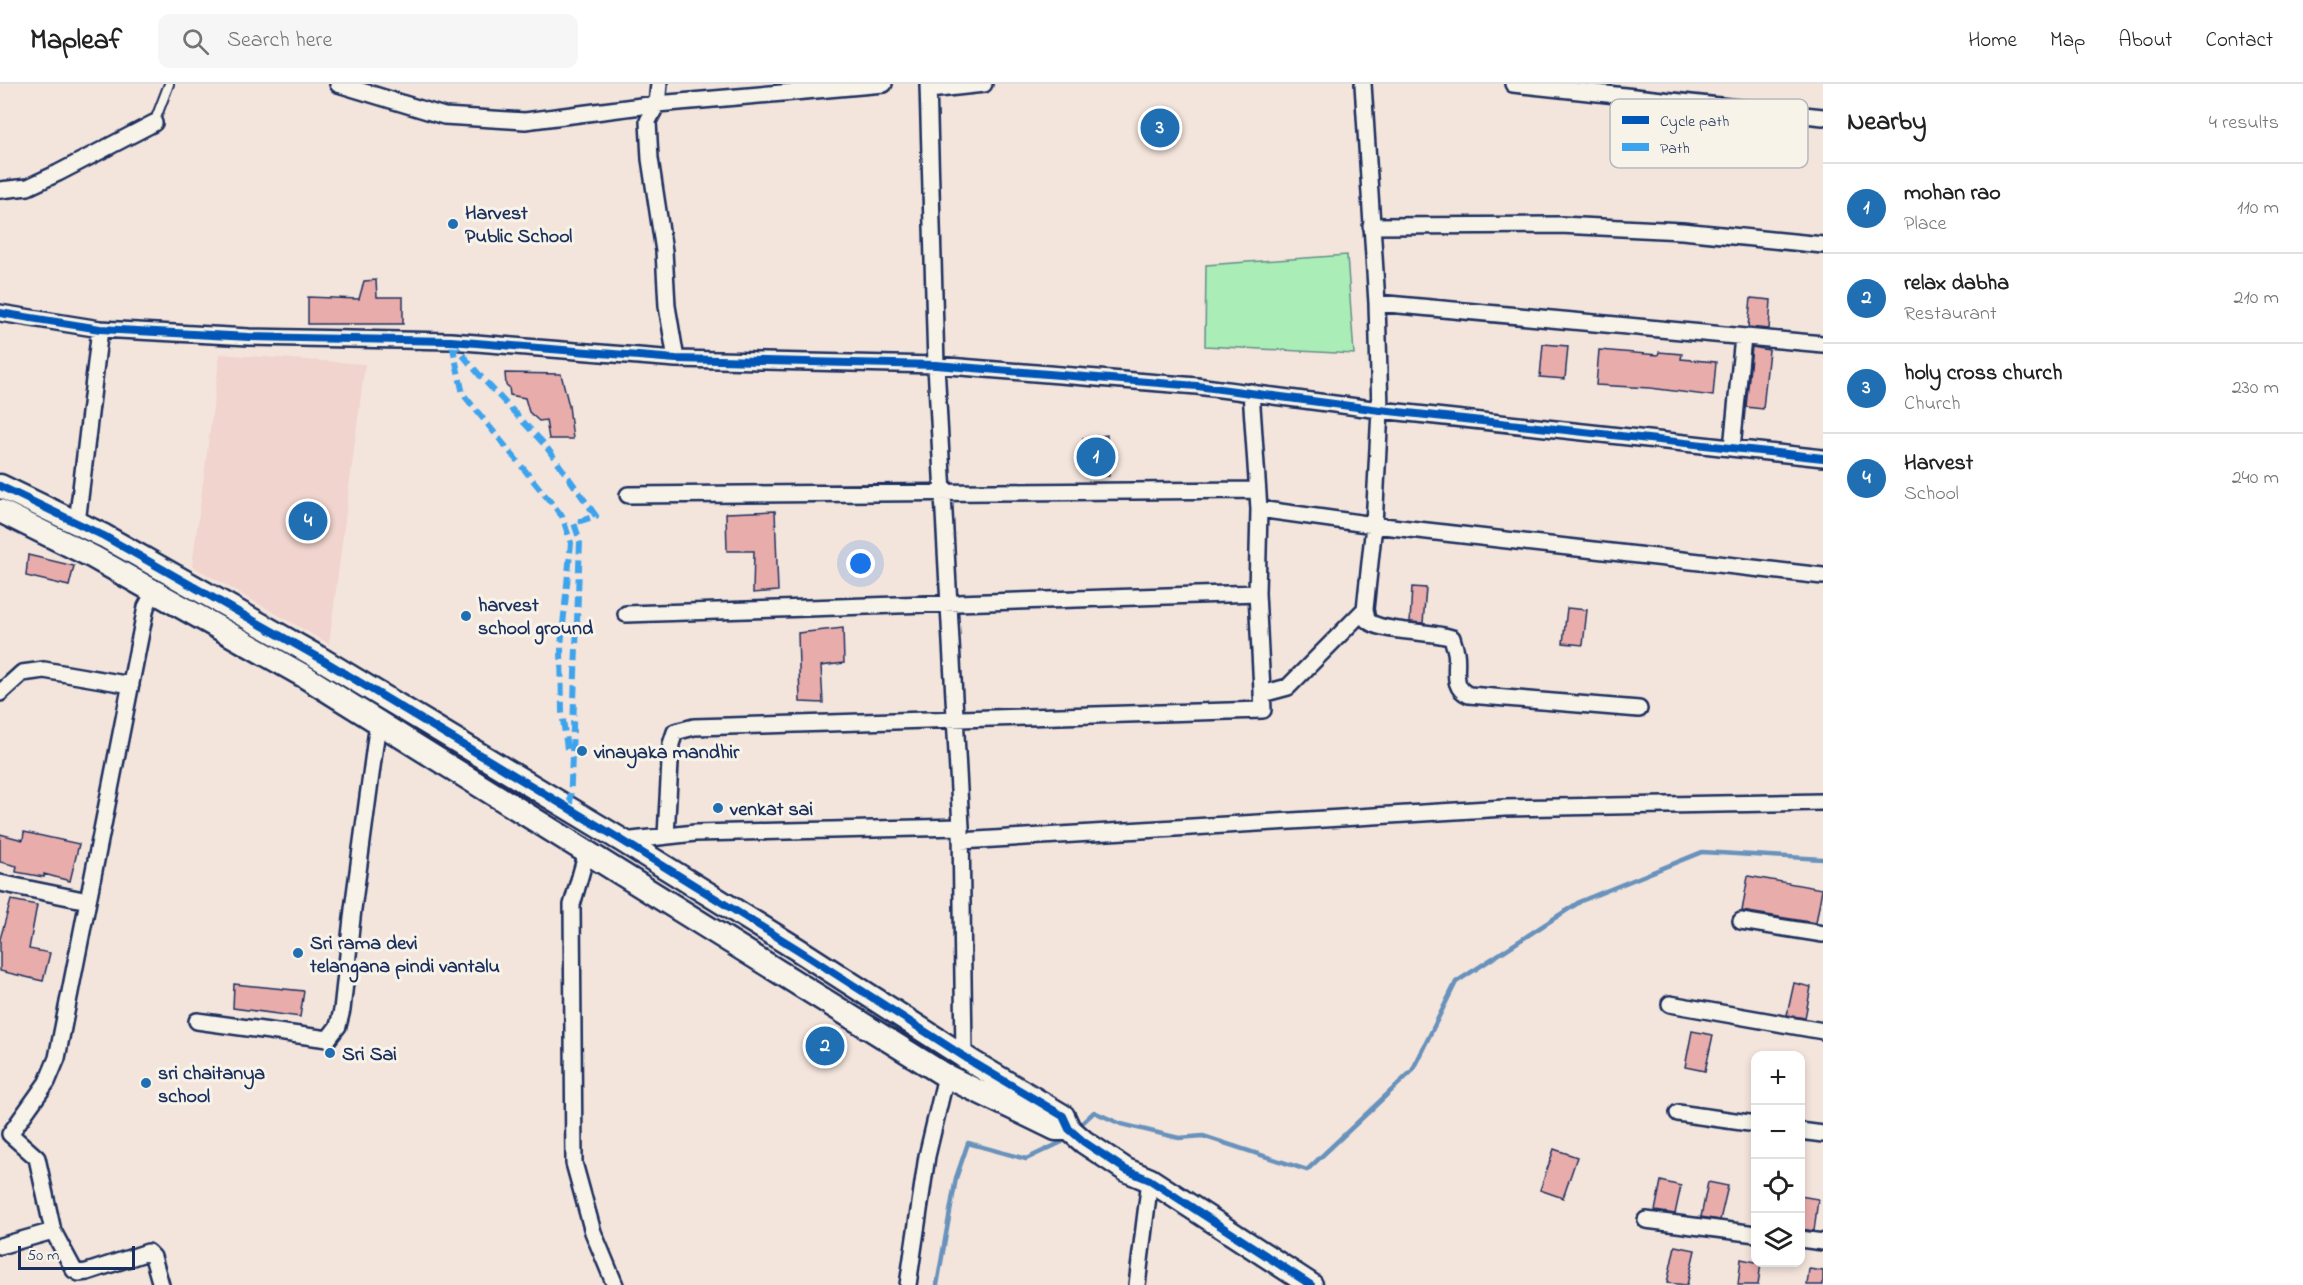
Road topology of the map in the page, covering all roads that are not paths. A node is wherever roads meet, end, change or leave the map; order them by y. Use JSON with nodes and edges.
{"nodes":[{"id":1,"x":169,"y":84,"type":"edge"},
{"id":2,"x":338,"y":84,"type":"edge"},
{"id":3,"x":659,"y":84,"type":"edge"},
{"id":4,"x":884,"y":84,"type":"edge"},
{"id":5,"x":984,"y":84,"type":"edge"},
{"id":6,"x":1363,"y":84,"type":"edge"},
{"id":7,"x":1513,"y":84,"type":"edge"},
{"id":8,"x":928,"y":87,"type":"edge"},
{"id":9,"x":1654,"y":99,"type":"edge"},
{"id":10,"x":657,"y":104,"type":"junction"},
{"id":11,"x":1808,"y":115,"type":"edge"},
{"id":12,"x":1823,"y":117,"type":"edge"},
{"id":13,"x":154,"y":123,"type":"joint"},
{"id":14,"x":0,"y":190,"type":"edge"},
{"id":15,"x":1371,"y":226,"type":"junction"},
{"id":16,"x":1823,"y":245,"type":"edge"},
{"id":17,"x":1377,"y":303,"type":"junction"},
{"id":18,"x":0,"y":313,"type":"edge"},
{"id":19,"x":100,"y":329,"type":"junction"},
{"id":20,"x":1743,"y":337,"type":"junction"},
{"id":21,"x":1823,"y":344,"type":"edge"},
{"id":22,"x":676,"y":358,"type":"junction"},
{"id":23,"x":936,"y":365,"type":"junction"},
{"id":24,"x":1251,"y":392,"type":"junction"},
{"id":25,"x":1380,"y":410,"type":"junction"},
{"id":26,"x":1732,"y":448,"type":"junction"},
{"id":27,"x":1823,"y":458,"type":"edge"},
{"id":28,"x":0,"y":486,"type":"edge"},
{"id":29,"x":1257,"y":490,"type":"junction"},
{"id":30,"x":944,"y":491,"type":"junction"},
{"id":31,"x":628,"y":495,"type":"dead end"},
{"id":32,"x":1259,"y":509,"type":"junction"},
{"id":33,"x":0,"y":511,"type":"edge"},
{"id":34,"x":77,"y":523,"type":"junction"},
{"id":35,"x":1374,"y":525,"type":"junction"},
{"id":36,"x":1823,"y":576,"type":"edge"},
{"id":37,"x":154,"y":592,"type":"junction"},
{"id":38,"x":1257,"y":593,"type":"junction"},
{"id":39,"x":949,"y":604,"type":"junction"},
{"id":40,"x":1365,"y":609,"type":"junction"},
{"id":41,"x":626,"y":615,"type":"dead end"},
{"id":42,"x":131,"y":685,"type":"junction"},
{"id":43,"x":0,"y":693,"type":"edge"},
{"id":44,"x":1262,"y":694,"type":"junction"},
{"id":45,"x":1639,"y":708,"type":"dead end"},
{"id":46,"x":957,"y":719,"type":"junction"},
{"id":47,"x":378,"y":722,"type":"junction"},
{"id":48,"x":1822,"y":802,"type":"edge"},
{"id":49,"x":961,"y":834,"type":"junction"},
{"id":50,"x":666,"y":836,"type":"junction"},
{"id":51,"x":623,"y":841,"type":"junction"},
{"id":52,"x":586,"y":852,"type":"junction"},
{"id":53,"x":0,"y":883,"type":"edge"},
{"id":54,"x":88,"y":901,"type":"junction"},
{"id":55,"x":1741,"y":921,"type":"dead end"},
{"id":56,"x":1823,"y":934,"type":"edge"},
{"id":57,"x":1670,"y":1004,"type":"dead end"},
{"id":58,"x":197,"y":1021,"type":"dead end"},
{"id":59,"x":1823,"y":1031,"type":"edge"},
{"id":60,"x":964,"y":1056,"type":"junction"},
{"id":61,"x":946,"y":1076,"type":"junction"},
{"id":62,"x":1678,"y":1113,"type":"dead end"},
{"id":63,"x":1751,"y":1123,"type":"edge"},
{"id":64,"x":1069,"y":1129,"type":"junction"},
{"id":65,"x":1805,"y":1132,"type":"edge"},
{"id":66,"x":1823,"y":1134,"type":"edge"},
{"id":67,"x":5,"y":1135,"type":"edge"},
{"id":68,"x":1150,"y":1180,"type":"junction"},
{"id":69,"x":1646,"y":1220,"type":"dead end"},
{"id":70,"x":53,"y":1231,"type":"junction"},
{"id":71,"x":1751,"y":1233,"type":"edge"},
{"id":72,"x":1805,"y":1240,"type":"edge"},
{"id":73,"x":1823,"y":1242,"type":"edge"},
{"id":74,"x":0,"y":1246,"type":"edge"},
{"id":75,"x":161,"y":1285,"type":"edge"},
{"id":76,"x":615,"y":1285,"type":"edge"},
{"id":77,"x":908,"y":1285,"type":"edge"},
{"id":78,"x":1137,"y":1285,"type":"edge"},
{"id":79,"x":1311,"y":1285,"type":"edge"}],
"edges":[{"from":1,"to":13,"type":"lane"},
{"from":2,"to":10,"type":"street"},
{"from":3,"to":10,"type":"street"},
{"from":4,"to":10,"type":"street"},
{"from":5,"to":8,"type":"street"},
{"from":6,"to":15,"type":"street"},
{"from":7,"to":9,"type":"street"},
{"from":8,"to":23,"type":"street"},
{"from":10,"to":22,"type":"street"},
{"from":11,"to":12,"type":"street"},
{"from":13,"to":14,"type":"street"},
{"from":15,"to":16,"type":"street"},
{"from":15,"to":17,"type":"street"},
{"from":17,"to":20,"type":"street"},
{"from":17,"to":25,"type":"street"},
{"from":18,"to":19,"type":"street"},
{"from":19,"to":22,"type":"street"},
{"from":19,"to":34,"type":"street"},
{"from":20,"to":21,"type":"street"},
{"from":20,"to":26,"type":"street"},
{"from":22,"to":23,"type":"street"},
{"from":23,"to":24,"type":"street"},
{"from":23,"to":30,"type":"street"},
{"from":24,"to":25,"type":"street"},
{"from":24,"to":29,"type":"street"},
{"from":25,"to":26,"type":"street"},
{"from":25,"to":35,"type":"street"},
{"from":26,"to":27,"type":"street"},
{"from":28,"to":34,"type":"street"},
{"from":29,"to":30,"type":"street"},
{"from":29,"to":32,"type":"street"},
{"from":30,"to":31,"type":"street"},
{"from":30,"to":39,"type":"street"},
{"from":32,"to":35,"type":"street"},
{"from":32,"to":38,"type":"street"},
{"from":33,"to":37,"type":"street"},
{"from":34,"to":51,"type":"street"},
{"from":35,"to":36,"type":"street"},
{"from":35,"to":40,"type":"street"},
{"from":37,"to":42,"type":"street"},
{"from":37,"to":47,"type":"street"},
{"from":38,"to":39,"type":"street"},
{"from":38,"to":44,"type":"street"},
{"from":39,"to":41,"type":"street"},
{"from":39,"to":46,"type":"street"},
{"from":40,"to":44,"type":"street"},
{"from":40,"to":45,"type":"street"},
{"from":42,"to":43,"type":"street"},
{"from":42,"to":54,"type":"street"},
{"from":44,"to":46,"type":"street"},
{"from":46,"to":49,"type":"street"},
{"from":46,"to":50,"type":"street"},
{"from":47,"to":52,"type":"street"},
{"from":47,"to":58,"type":"street"},
{"from":48,"to":49,"type":"street"},
{"from":49,"to":50,"type":"street"},
{"from":49,"to":60,"type":"street"},
{"from":50,"to":51,"type":"street"},
{"from":51,"to":60,"type":"street"},
{"from":52,"to":61,"type":"street"},
{"from":52,"to":76,"type":"street"},
{"from":53,"to":54,"type":"street"},
{"from":54,"to":67,"type":"street"},
{"from":55,"to":56,"type":"street"},
{"from":57,"to":59,"type":"street"},
{"from":60,"to":64,"type":"street"},
{"from":61,"to":64,"type":"street"},
{"from":61,"to":77,"type":"street"},
{"from":62,"to":63,"type":"street"},
{"from":64,"to":68,"type":"street"},
{"from":65,"to":66,"type":"street"},
{"from":67,"to":70,"type":"street"},
{"from":68,"to":78,"type":"street"},
{"from":68,"to":79,"type":"street"},
{"from":69,"to":71,"type":"street"},
{"from":70,"to":74,"type":"street"},
{"from":70,"to":75,"type":"street"},
{"from":72,"to":73,"type":"street"}]}
